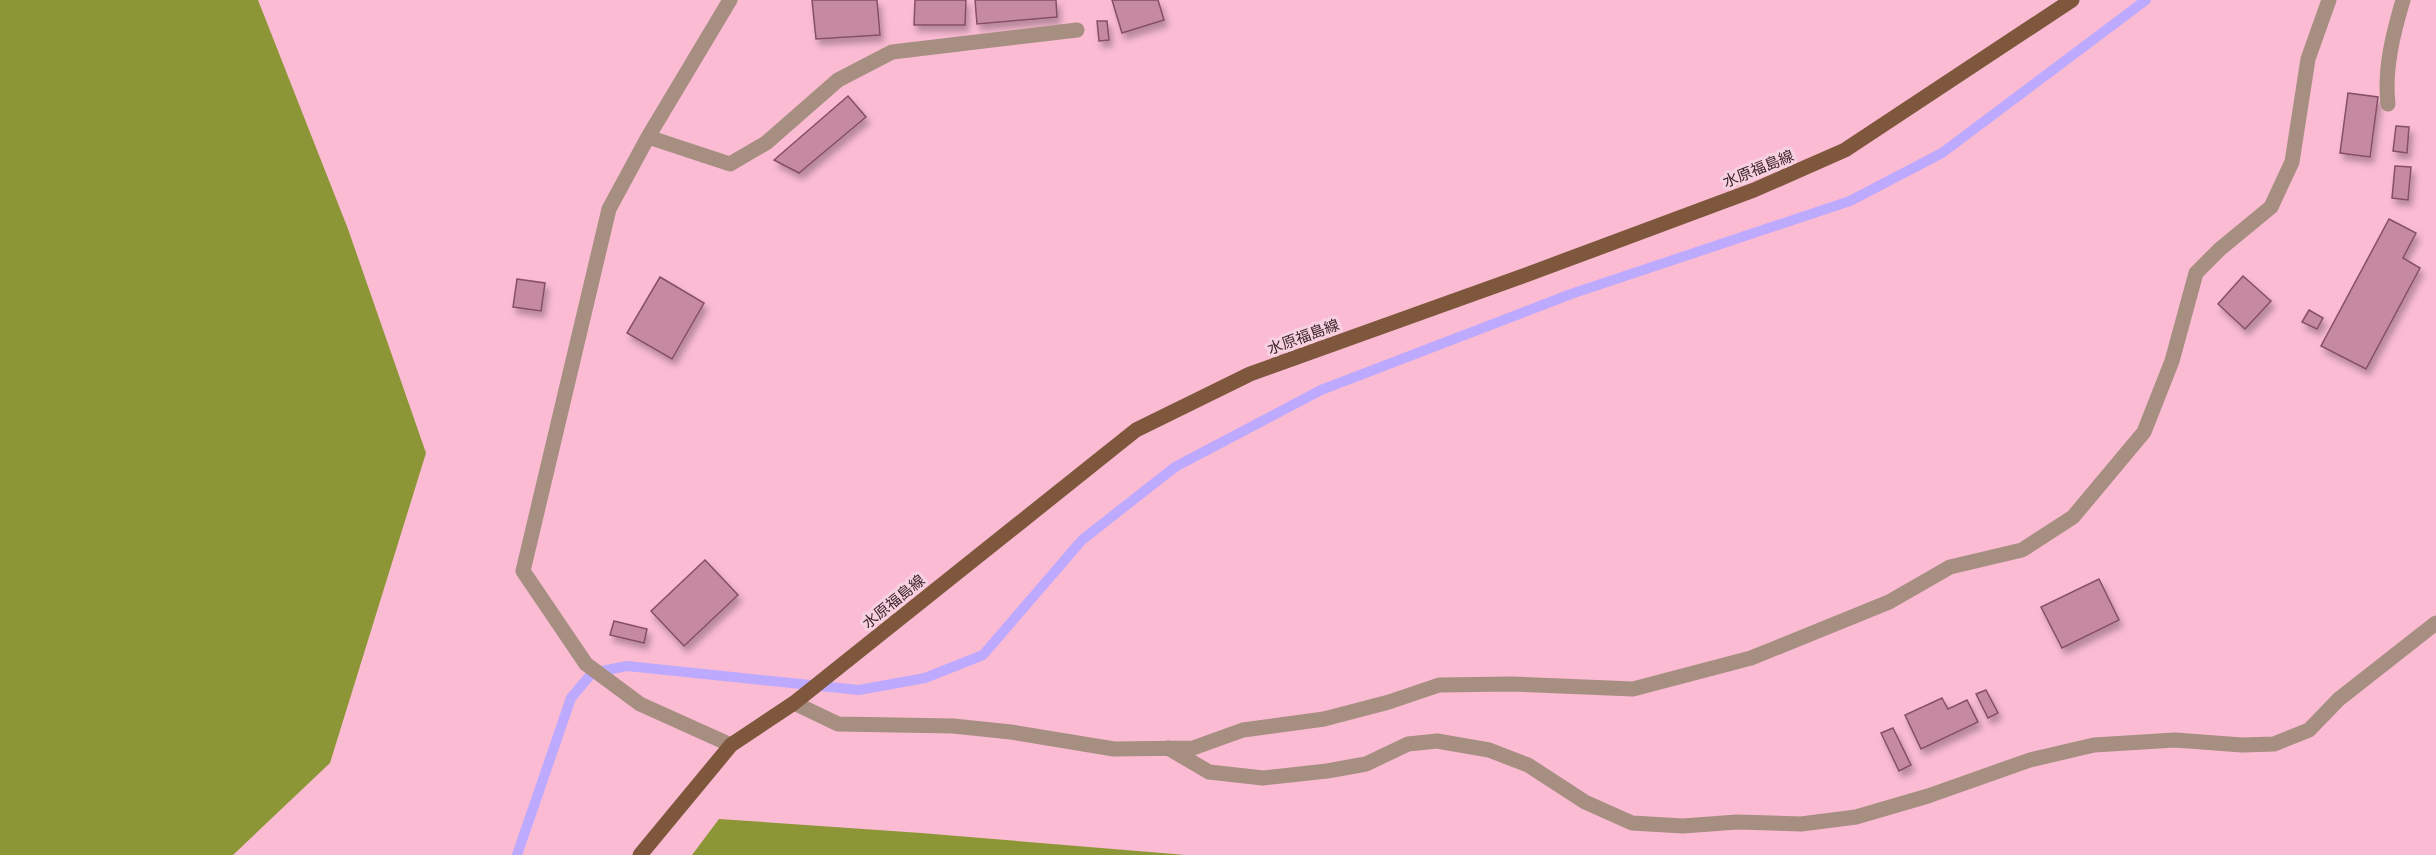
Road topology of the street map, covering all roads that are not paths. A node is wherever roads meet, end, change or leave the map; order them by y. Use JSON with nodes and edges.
{"nodes":[{"id":1,"x":730,"y":0,"type":"edge"},
{"id":2,"x":2072,"y":0,"type":"edge"},
{"id":3,"x":2329,"y":0,"type":"edge"},
{"id":4,"x":2403,"y":0,"type":"edge"},
{"id":5,"x":1077,"y":30,"type":"dead end"},
{"id":6,"x":2388,"y":104,"type":"dead end"},
{"id":7,"x":648,"y":137,"type":"junction"},
{"id":8,"x":2436,"y":623,"type":"edge"},
{"id":9,"x":794,"y":704,"type":"junction"},
{"id":10,"x":731,"y":745,"type":"junction"},
{"id":11,"x":1168,"y":748,"type":"junction"},
{"id":12,"x":640,"y":855,"type":"edge"}],
"edges":[{"from":1,"to":7,"type":"street"},
{"from":2,"to":9,"type":"main road","name":"水原福島線"},
{"from":3,"to":11,"type":"street"},
{"from":4,"to":6,"type":"street"},
{"from":5,"to":7,"type":"street"},
{"from":7,"to":10,"type":"street"},
{"from":8,"to":11,"type":"street"},
{"from":9,"to":10,"type":"main road","name":"水原福島線"},
{"from":9,"to":11,"type":"street"},
{"from":10,"to":12,"type":"main road","name":"水原福島線"}]}
